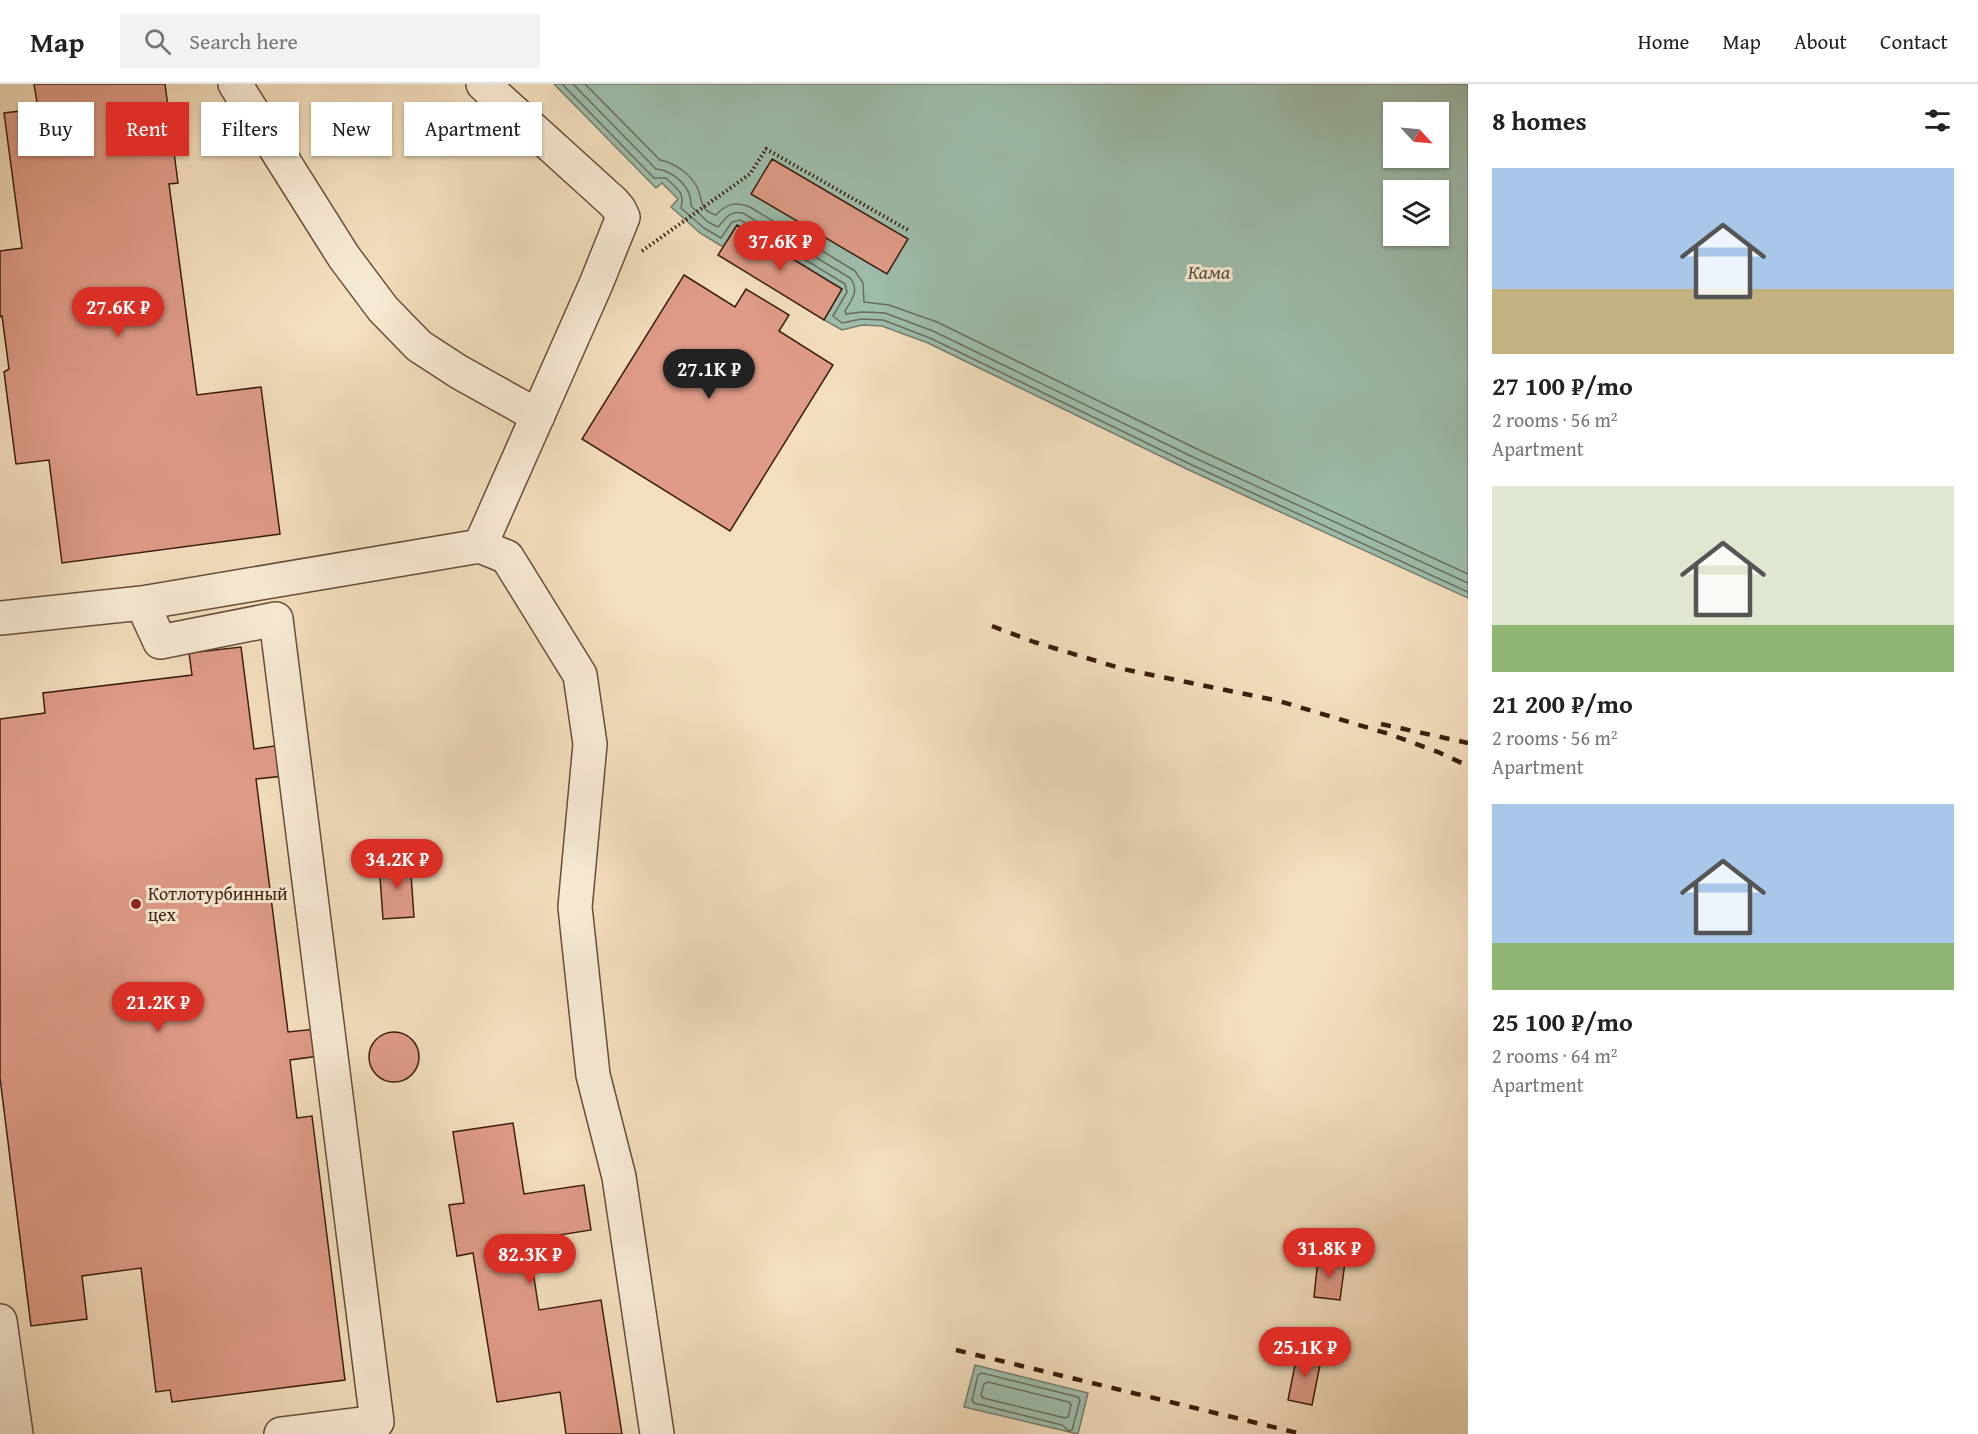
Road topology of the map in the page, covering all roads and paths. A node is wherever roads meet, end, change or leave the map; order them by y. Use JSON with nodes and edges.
{"nodes":[{"id":1,"x":235,"y":84,"type":"edge"},
{"id":2,"x":483,"y":84,"type":"edge"},
{"id":3,"x":908,"y":230,"type":"dead end"},
{"id":4,"x":645,"y":249,"type":"dead end"},
{"id":5,"x":538,"y":416,"type":"junction"},
{"id":6,"x":480,"y":546,"type":"junction"},
{"id":7,"x":142,"y":603,"type":"junction"},
{"id":8,"x":0,"y":618,"type":"edge"},
{"id":9,"x":0,"y":1321,"type":"edge"},
{"id":10,"x":16,"y":1434,"type":"edge"},
{"id":11,"x":280,"y":1434,"type":"edge"},
{"id":12,"x":657,"y":1434,"type":"edge"}],
"edges":[{"from":1,"to":5,"type":"lane"},
{"from":2,"to":5,"type":"lane"},
{"from":3,"to":4,"type":"path"},
{"from":5,"to":6,"type":"lane"},
{"from":6,"to":7,"type":"lane"},
{"from":6,"to":12,"type":"lane"},
{"from":7,"to":8,"type":"lane"},
{"from":7,"to":11,"type":"lane"},
{"from":9,"to":10,"type":"lane"}]}
